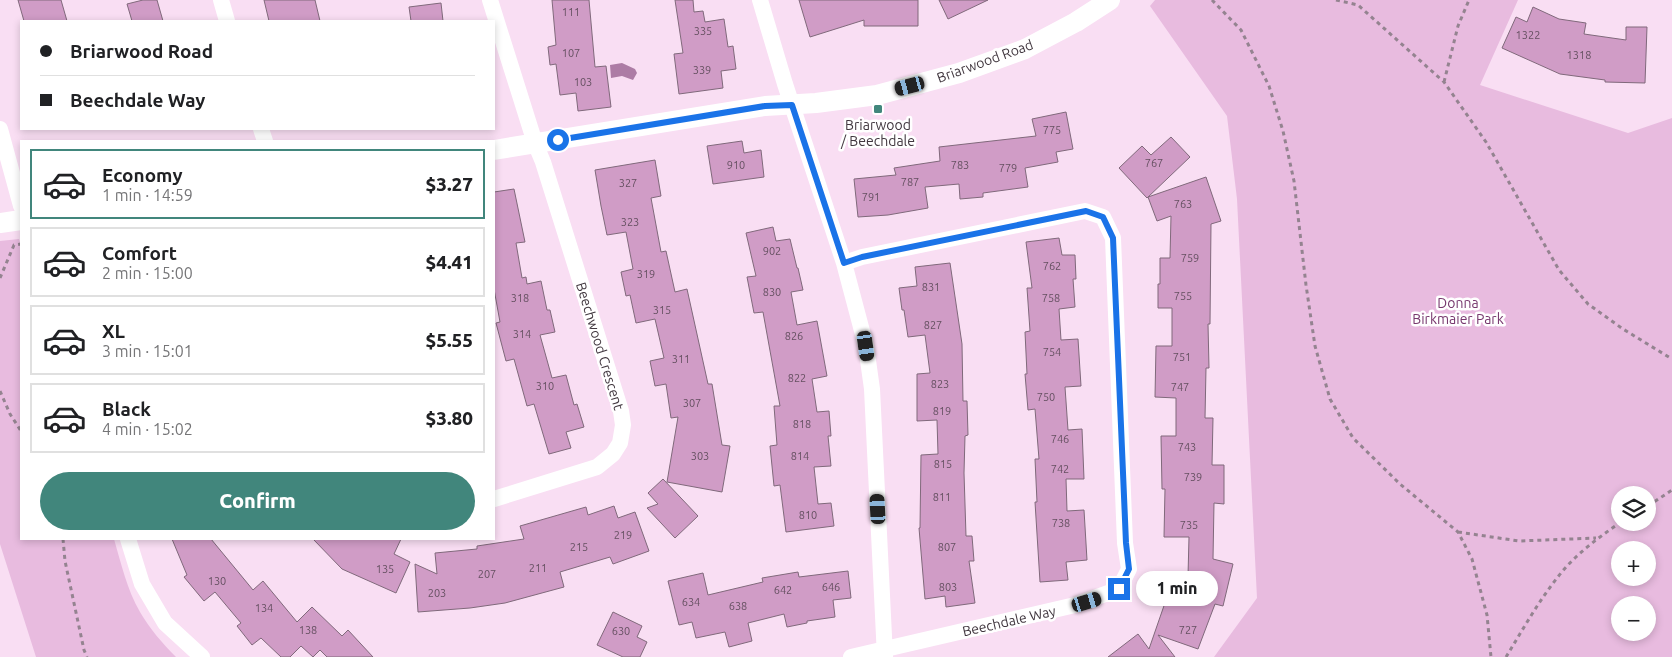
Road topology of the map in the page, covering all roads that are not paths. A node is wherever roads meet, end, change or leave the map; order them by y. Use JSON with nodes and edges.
{"nodes":[{"id":1,"x":221,"y":0,"type":"edge"},
{"id":2,"x":490,"y":0,"type":"edge"},
{"id":3,"x":760,"y":0,"type":"edge"},
{"id":4,"x":1110,"y":0,"type":"edge"},
{"id":5,"x":227,"y":20,"type":"edge"},
{"id":6,"x":792,"y":105,"type":"junction"},
{"id":7,"x":0,"y":130,"type":"edge"},
{"id":8,"x":534,"y":144,"type":"junction"},
{"id":9,"x":495,"y":150,"type":"edge"},
{"id":10,"x":20,"y":202,"type":"edge"},
{"id":11,"x":20,"y":220,"type":"edge"},
{"id":12,"x":0,"y":223,"type":"edge"},
{"id":13,"x":844,"y":263,"type":"junction"},
{"id":14,"x":495,"y":499,"type":"edge"},
{"id":15,"x":128,"y":540,"type":"edge"},
{"id":16,"x":885,"y":653,"type":"edge"},
{"id":17,"x":202,"y":657,"type":"edge"},
{"id":18,"x":851,"y":657,"type":"edge"}],
"edges":[{"from":1,"to":5,"type":"street"},
{"from":2,"to":8,"type":"street","name":"Beechwood Crescent"},
{"from":3,"to":6,"type":"street"},
{"from":4,"to":6,"type":"street","name":"Briarwood Road"},
{"from":6,"to":8,"type":"street","name":"Briarwood Road"},
{"from":6,"to":13,"type":"street"},
{"from":7,"to":10,"type":"street"},
{"from":8,"to":9,"type":"street","name":"Briarwood Road"},
{"from":8,"to":14,"type":"street","name":"Beechwood Crescent"},
{"from":11,"to":12,"type":"street"},
{"from":13,"to":16,"type":"street"},
{"from":13,"to":16,"type":"street","name":"Beechdale Way"},
{"from":15,"to":17,"type":"street"},
{"from":16,"to":18,"type":"street","name":"Beechdale Way"}]}
